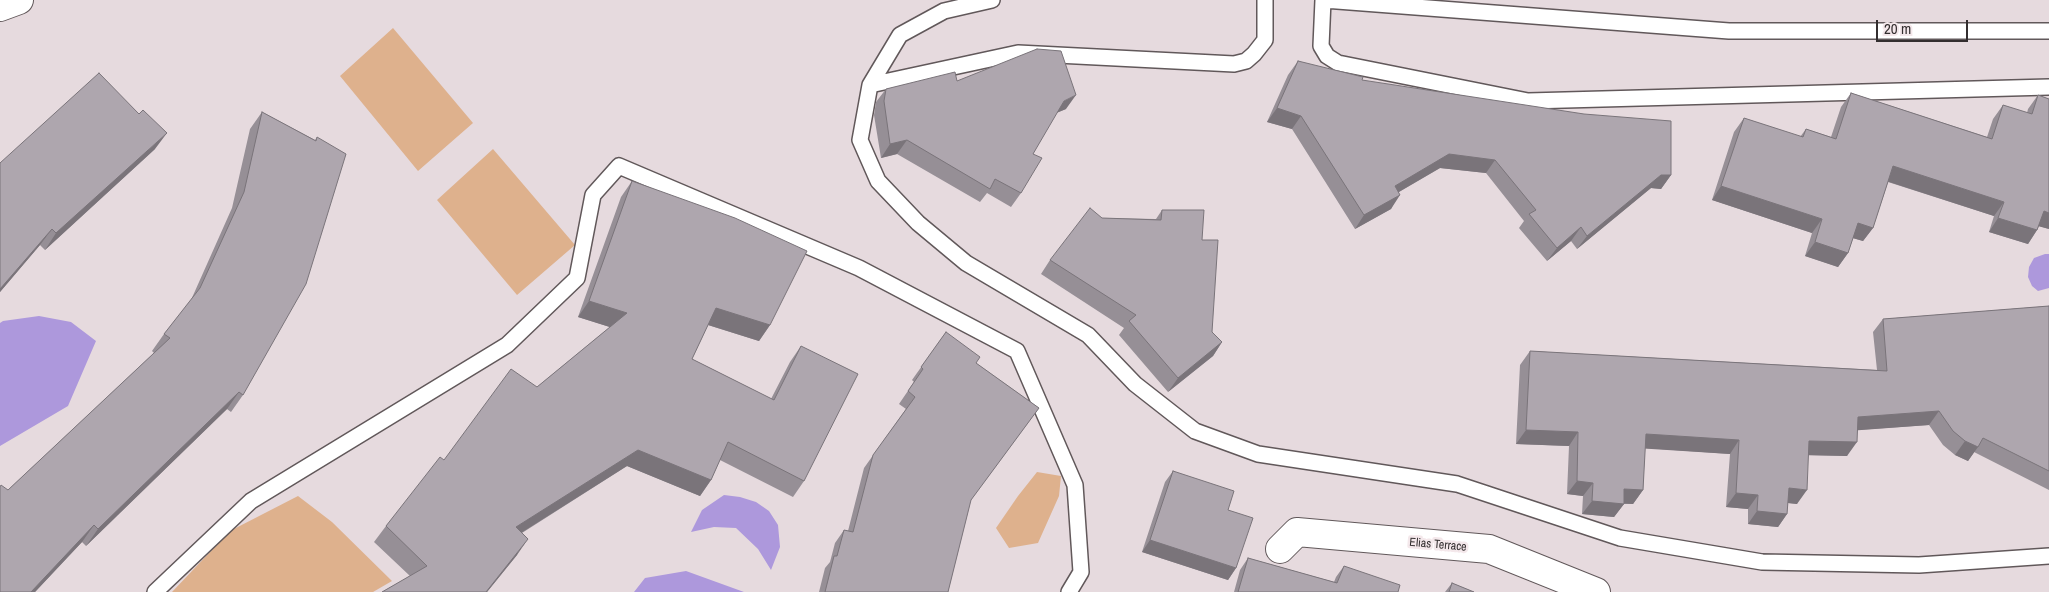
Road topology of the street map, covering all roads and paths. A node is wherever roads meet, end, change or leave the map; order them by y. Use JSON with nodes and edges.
{"nodes":[{"id":1,"x":19,"y":0,"type":"edge"},
{"id":2,"x":992,"y":0,"type":"edge"},
{"id":3,"x":1265,"y":0,"type":"edge"},
{"id":4,"x":1323,"y":0,"type":"edge"},
{"id":5,"x":0,"y":7,"type":"edge"},
{"id":6,"x":2049,"y":31,"type":"edge"},
{"id":7,"x":870,"y":84,"type":"junction"},
{"id":8,"x":2049,"y":87,"type":"edge"},
{"id":9,"x":1280,"y":549,"type":"dead end"},
{"id":10,"x":2049,"y":556,"type":"edge"},
{"id":11,"x":1563,"y":586,"type":"edge"},
{"id":12,"x":155,"y":592,"type":"edge"},
{"id":13,"x":1069,"y":592,"type":"edge"},
{"id":14,"x":1596,"y":592,"type":"edge"}],
"edges":[{"from":1,"to":5,"type":"main road"},
{"from":2,"to":7,"type":"lane"},
{"from":3,"to":7,"type":"lane"},
{"from":4,"to":6,"type":"lane"},
{"from":4,"to":8,"type":"lane"},
{"from":7,"to":10,"type":"lane"},
{"from":9,"to":11,"type":"main road","name":"Elias Terrace"},
{"from":11,"to":14,"type":"main road","name":"Elias Terrace"},
{"from":12,"to":13,"type":"lane"}]}
